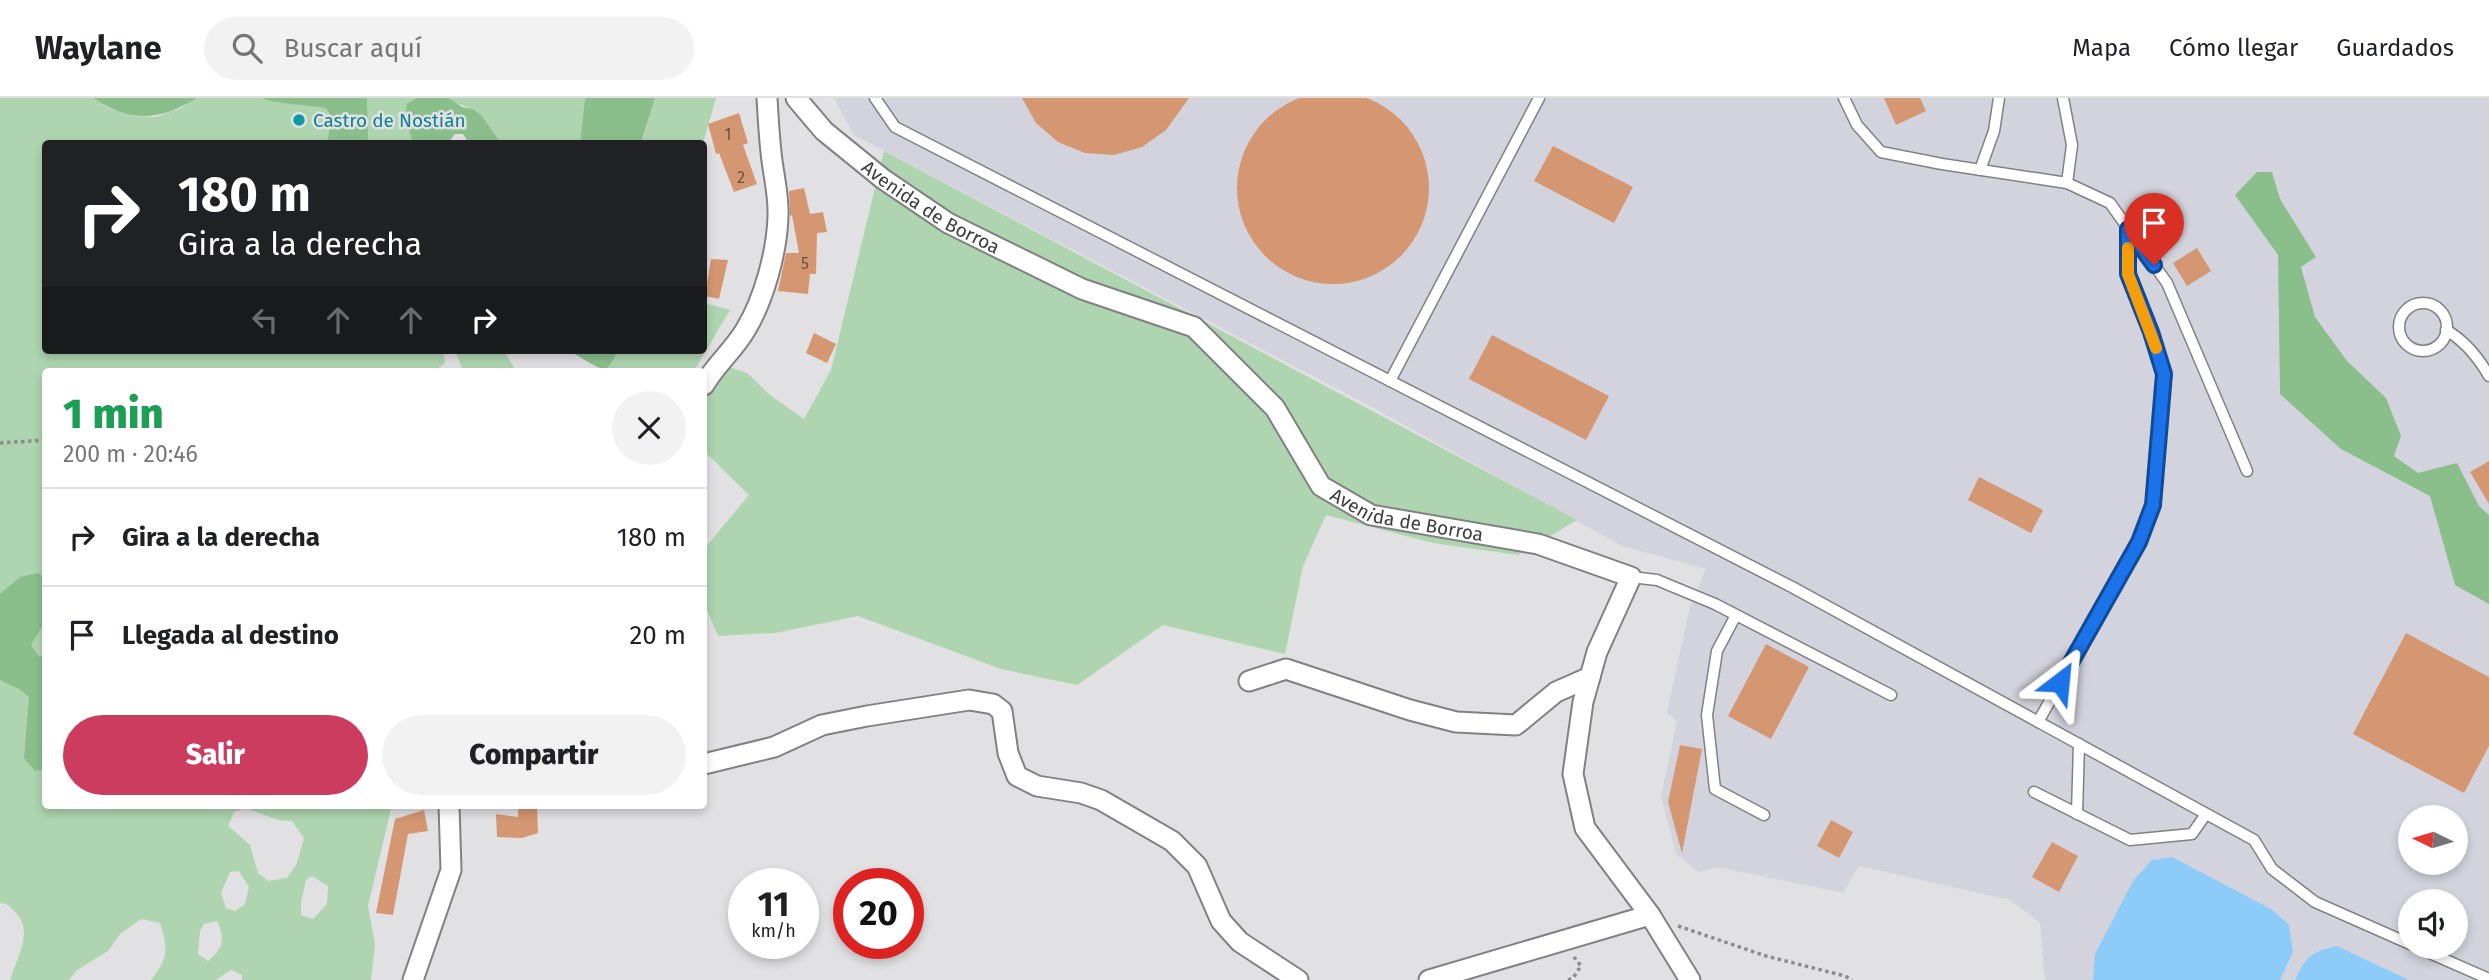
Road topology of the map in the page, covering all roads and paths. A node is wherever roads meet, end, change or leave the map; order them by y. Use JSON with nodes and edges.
{"nodes":[{"id":1,"x":767,"y":98,"type":"edge"},
{"id":2,"x":796,"y":98,"type":"edge"},
{"id":3,"x":875,"y":98,"type":"edge"},
{"id":4,"x":1539,"y":98,"type":"edge"},
{"id":5,"x":1844,"y":98,"type":"edge"},
{"id":6,"x":1999,"y":98,"type":"edge"},
{"id":7,"x":2063,"y":98,"type":"edge"},
{"id":8,"x":1980,"y":170,"type":"junction"},
{"id":9,"x":2067,"y":183,"type":"junction"},
{"id":10,"x":2128,"y":229,"type":"junction"},
{"id":11,"x":2446,"y":330,"type":"junction"},
{"id":12,"x":2489,"y":376,"type":"edge"},
{"id":13,"x":707,"y":379,"type":"edge"},
{"id":14,"x":1390,"y":381,"type":"junction"},
{"id":15,"x":42,"y":440,"type":"edge"},
{"id":16,"x":0,"y":443,"type":"edge"},
{"id":17,"x":2247,"y":471,"type":"dead end"},
{"id":18,"x":1630,"y":577,"type":"junction"},
{"id":19,"x":1736,"y":615,"type":"junction"},
{"id":20,"x":1590,"y":677,"type":"junction"},
{"id":21,"x":1250,"y":681,"type":"dead end"},
{"id":22,"x":1891,"y":695,"type":"dead end"},
{"id":23,"x":2038,"y":722,"type":"junction"},
{"id":24,"x":2079,"y":744,"type":"junction"},
{"id":25,"x":707,"y":763,"type":"edge"},
{"id":26,"x":2034,"y":792,"type":"dead end"},
{"id":27,"x":449,"y":809,"type":"edge"},
{"id":28,"x":2077,"y":814,"type":"junction"},
{"id":29,"x":2206,"y":814,"type":"junction"},
{"id":30,"x":1764,"y":815,"type":"dead end"},
{"id":31,"x":1650,"y":915,"type":"junction"},
{"id":32,"x":2398,"y":939,"type":"edge"},
{"id":33,"x":2443,"y":959,"type":"edge"},
{"id":34,"x":2489,"y":979,"type":"edge"},
{"id":35,"x":414,"y":980,"type":"edge"},
{"id":36,"x":1298,"y":980,"type":"edge"},
{"id":37,"x":1429,"y":980,"type":"edge"},
{"id":38,"x":1690,"y":980,"type":"edge"},
{"id":39,"x":1852,"y":980,"type":"edge"}],
"edges":[{"from":1,"to":13,"type":"street"},
{"from":2,"to":18,"type":"street","name":"Avenida de Borroa"},
{"from":3,"to":14,"type":"lane"},
{"from":4,"to":14,"type":"lane"},
{"from":5,"to":8,"type":"lane"},
{"from":6,"to":8,"type":"lane"},
{"from":7,"to":9,"type":"lane"},
{"from":8,"to":9,"type":"lane"},
{"from":9,"to":10,"type":"lane"},
{"from":10,"to":17,"type":"lane"},
{"from":10,"to":23,"type":"lane"},
{"from":11,"to":11,"type":"lane"},
{"from":11,"to":12,"type":"lane"},
{"from":14,"to":23,"type":"lane"},
{"from":15,"to":16,"type":"path"},
{"from":18,"to":19,"type":"lane"},
{"from":18,"to":20,"type":"street"},
{"from":19,"to":22,"type":"lane"},
{"from":19,"to":30,"type":"lane"},
{"from":20,"to":21,"type":"street"},
{"from":20,"to":31,"type":"street"},
{"from":23,"to":24,"type":"lane"},
{"from":24,"to":28,"type":"lane"},
{"from":24,"to":29,"type":"lane"},
{"from":25,"to":36,"type":"street"},
{"from":26,"to":28,"type":"lane"},
{"from":27,"to":35,"type":"street"},
{"from":28,"to":29,"type":"lane"},
{"from":29,"to":32,"type":"lane"},
{"from":31,"to":37,"type":"street"},
{"from":31,"to":38,"type":"street"},
{"from":31,"to":39,"type":"path"},
{"from":33,"to":34,"type":"lane"}]}
